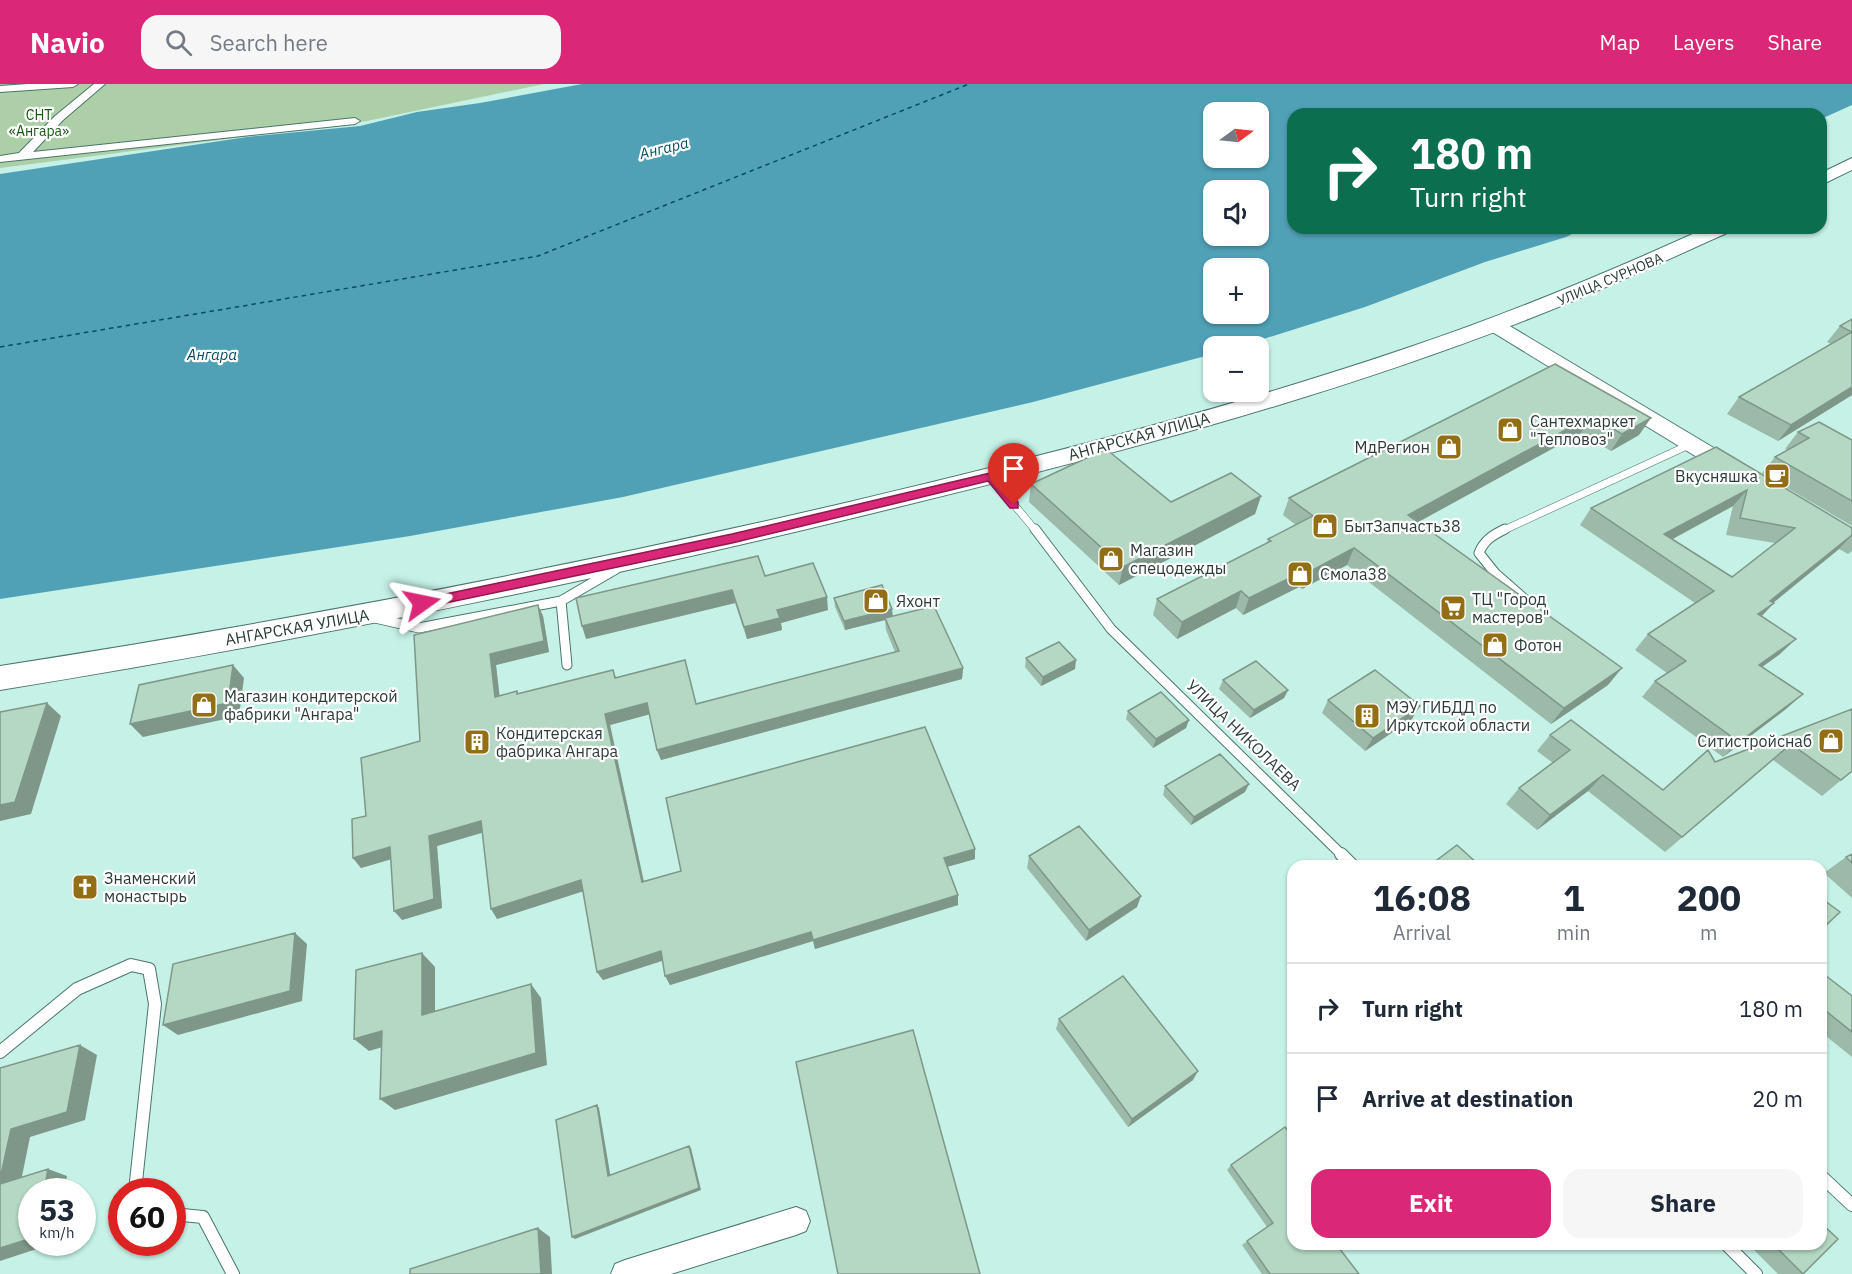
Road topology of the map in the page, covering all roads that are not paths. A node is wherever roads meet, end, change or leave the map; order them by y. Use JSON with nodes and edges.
{"nodes":[{"id":1,"x":73,"y":84,"type":"edge"},
{"id":2,"x":100,"y":84,"type":"edge"},
{"id":3,"x":0,"y":89,"type":"edge"},
{"id":4,"x":355,"y":121,"type":"dead end"},
{"id":5,"x":1852,"y":147,"type":"edge"},
{"id":6,"x":24,"y":155,"type":"junction"},
{"id":7,"x":0,"y":159,"type":"edge"},
{"id":8,"x":1827,"y":160,"type":"edge"},
{"id":9,"x":1852,"y":163,"type":"edge"},
{"id":10,"x":1827,"y":177,"type":"edge"},
{"id":11,"x":1672,"y":234,"type":"edge"},
{"id":12,"x":1709,"y":234,"type":"edge"},
{"id":13,"x":1496,"y":326,"type":"junction"},
{"id":14,"x":1269,"y":383,"type":"edge"},
{"id":15,"x":1207,"y":402,"type":"edge"},
{"id":16,"x":1691,"y":444,"type":"junction"},
{"id":17,"x":990,"y":476,"type":"junction"},
{"id":18,"x":1751,"y":480,"type":"edge"},
{"id":19,"x":631,"y":561,"type":"junction"},
{"id":20,"x":561,"y":600,"type":"junction"},
{"id":21,"x":1538,"y":610,"type":"edge"},
{"id":22,"x":363,"y":616,"type":"junction"},
{"id":23,"x":0,"y":658,"type":"edge"},
{"id":24,"x":567,"y":665,"type":"dead end"},
{"id":25,"x":0,"y":678,"type":"edge"},
{"id":26,"x":1347,"y":860,"type":"edge"},
{"id":27,"x":0,"y":1052,"type":"edge"},
{"id":28,"x":136,"y":1178,"type":"edge"},
{"id":29,"x":1827,"y":1182,"type":"edge"},
{"id":30,"x":1852,"y":1205,"type":"edge"},
{"id":31,"x":186,"y":1216,"type":"edge"},
{"id":32,"x":796,"y":1221,"type":"dead end"},
{"id":33,"x":1732,"y":1250,"type":"edge"},
{"id":34,"x":233,"y":1274,"type":"edge"},
{"id":35,"x":626,"y":1274,"type":"edge"},
{"id":36,"x":1756,"y":1274,"type":"edge"}],
"edges":[{"from":1,"to":3,"type":"street"},
{"from":2,"to":6,"type":"street"},
{"from":4,"to":6,"type":"street"},
{"from":5,"to":8,"type":"main road"},
{"from":6,"to":7,"type":"street"},
{"from":9,"to":10,"type":"main road"},
{"from":11,"to":14,"type":"main road","name":"УЛИЦА СУРНОВА"},
{"from":12,"to":13,"type":"main road","name":"УЛИЦА СУРНОВА"},
{"from":13,"to":16,"type":"main road"},
{"from":13,"to":17,"type":"main road","name":"АНГАРСКАЯ УЛИЦА"},
{"from":15,"to":23,"type":"main road","name":"АНГАРСКАЯ УЛИЦА"},
{"from":16,"to":18,"type":"main road"},
{"from":16,"to":21,"type":"lane"},
{"from":17,"to":19,"type":"main road","name":"АНГАРСКАЯ УЛИЦА"},
{"from":17,"to":26,"type":"lane","name":"УЛИЦА НИКОЛАЕВА"},
{"from":19,"to":20,"type":"lane"},
{"from":19,"to":22,"type":"main road","name":"АНГАРСКАЯ УЛИЦА"},
{"from":20,"to":22,"type":"lane"},
{"from":20,"to":24,"type":"lane"},
{"from":22,"to":25,"type":"main road","name":"АНГАРСКАЯ УЛИЦА"},
{"from":27,"to":28,"type":"lane"},
{"from":29,"to":30,"type":"lane"},
{"from":31,"to":34,"type":"lane"},
{"from":32,"to":35,"type":"street"},
{"from":33,"to":36,"type":"lane"}]}
